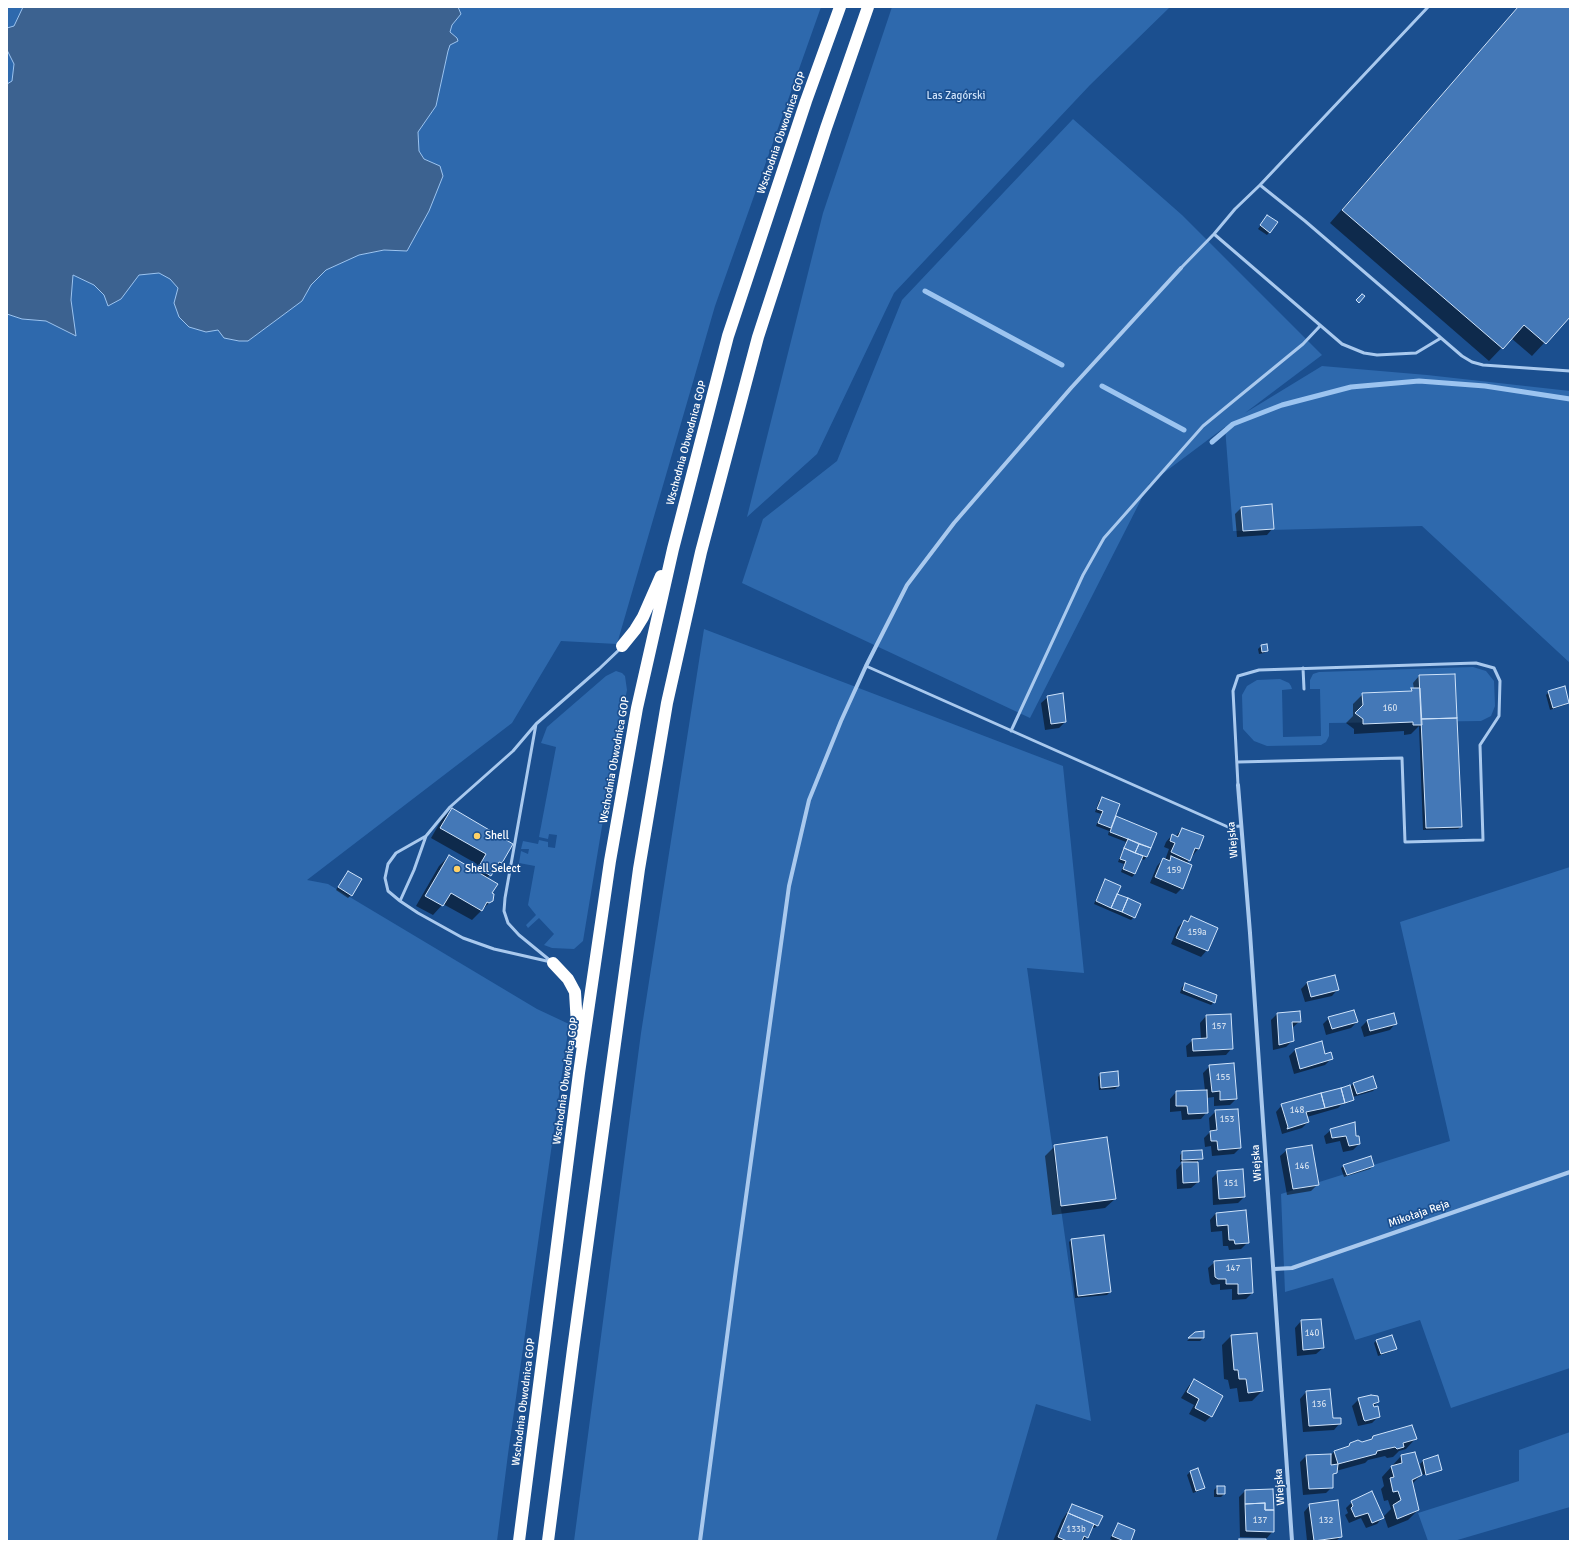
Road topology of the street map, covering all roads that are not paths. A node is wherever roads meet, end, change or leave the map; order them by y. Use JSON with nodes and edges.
{"nodes":[{"id":1,"x":840,"y":7,"type":"edge"},
{"id":2,"x":868,"y":7,"type":"edge"},
{"id":3,"x":1428,"y":7,"type":"edge"},
{"id":4,"x":1260,"y":185,"type":"junction"},
{"id":5,"x":1214,"y":234,"type":"junction"},
{"id":6,"x":1181,"y":268,"type":"joint"},
{"id":7,"x":1320,"y":326,"type":"junction"},
{"id":8,"x":1440,"y":338,"type":"junction"},
{"id":9,"x":1570,"y":371,"type":"edge"},
{"id":10,"x":672,"y":549,"type":"junction"},
{"id":11,"x":622,"y":646,"type":"joint"},
{"id":12,"x":866,"y":666,"type":"junction"},
{"id":13,"x":1303,"y":668,"type":"junction"},
{"id":14,"x":1304,"y":689,"type":"dead end"},
{"id":15,"x":536,"y":724,"type":"junction"},
{"id":16,"x":1011,"y":731,"type":"junction"},
{"id":17,"x":1238,"y":762,"type":"junction"},
{"id":18,"x":1238,"y":785,"type":"joint"},
{"id":19,"x":1241,"y":826,"type":"junction"},
{"id":20,"x":426,"y":836,"type":"junction"},
{"id":21,"x":400,"y":901,"type":"junction"},
{"id":22,"x":553,"y":963,"type":"junction"},
{"id":23,"x":579,"y":1073,"type":"junction"},
{"id":24,"x":1570,"y":1172,"type":"edge"},
{"id":25,"x":1274,"y":1269,"type":"junction"},
{"id":26,"x":519,"y":1541,"type":"edge"},
{"id":27,"x":548,"y":1541,"type":"edge"},
{"id":28,"x":700,"y":1541,"type":"edge"},
{"id":29,"x":1292,"y":1541,"type":"edge"}],
"edges":[{"from":1,"to":10,"type":"highway","name":"Wschodnia Obwodnica GOP"},
{"from":2,"to":27,"type":"highway"},
{"from":3,"to":4,"type":"lane"},
{"from":4,"to":5,"type":"lane"},
{"from":4,"to":8,"type":"lane"},
{"from":5,"to":6,"type":"lane"},
{"from":5,"to":7,"type":"lane"},
{"from":6,"to":12,"type":"street"},
{"from":7,"to":8,"type":"lane"},
{"from":7,"to":16,"type":"lane"},
{"from":8,"to":9,"type":"lane"},
{"from":10,"to":11,"type":"highway"},
{"from":10,"to":23,"type":"highway","name":"Wschodnia Obwodnica GOP"},
{"from":11,"to":15,"type":"lane"},
{"from":12,"to":16,"type":"lane"},
{"from":12,"to":28,"type":"street"},
{"from":13,"to":14,"type":"lane"},
{"from":13,"to":17,"type":"lane"},
{"from":13,"to":17,"type":"lane"},
{"from":15,"to":20,"type":"lane"},
{"from":15,"to":22,"type":"lane"},
{"from":16,"to":19,"type":"lane"},
{"from":17,"to":18,"type":"lane"},
{"from":18,"to":19,"type":"street","name":"Wiejska"},
{"from":19,"to":25,"type":"street","name":"Wiejska"},
{"from":20,"to":21,"type":"lane"},
{"from":20,"to":21,"type":"lane"},
{"from":21,"to":22,"type":"lane"},
{"from":22,"to":23,"type":"highway"},
{"from":23,"to":26,"type":"highway","name":"Wschodnia Obwodnica GOP"},
{"from":24,"to":25,"type":"street","name":"Mikołaja Reja"},
{"from":25,"to":29,"type":"street","name":"Wiejska"}]}
